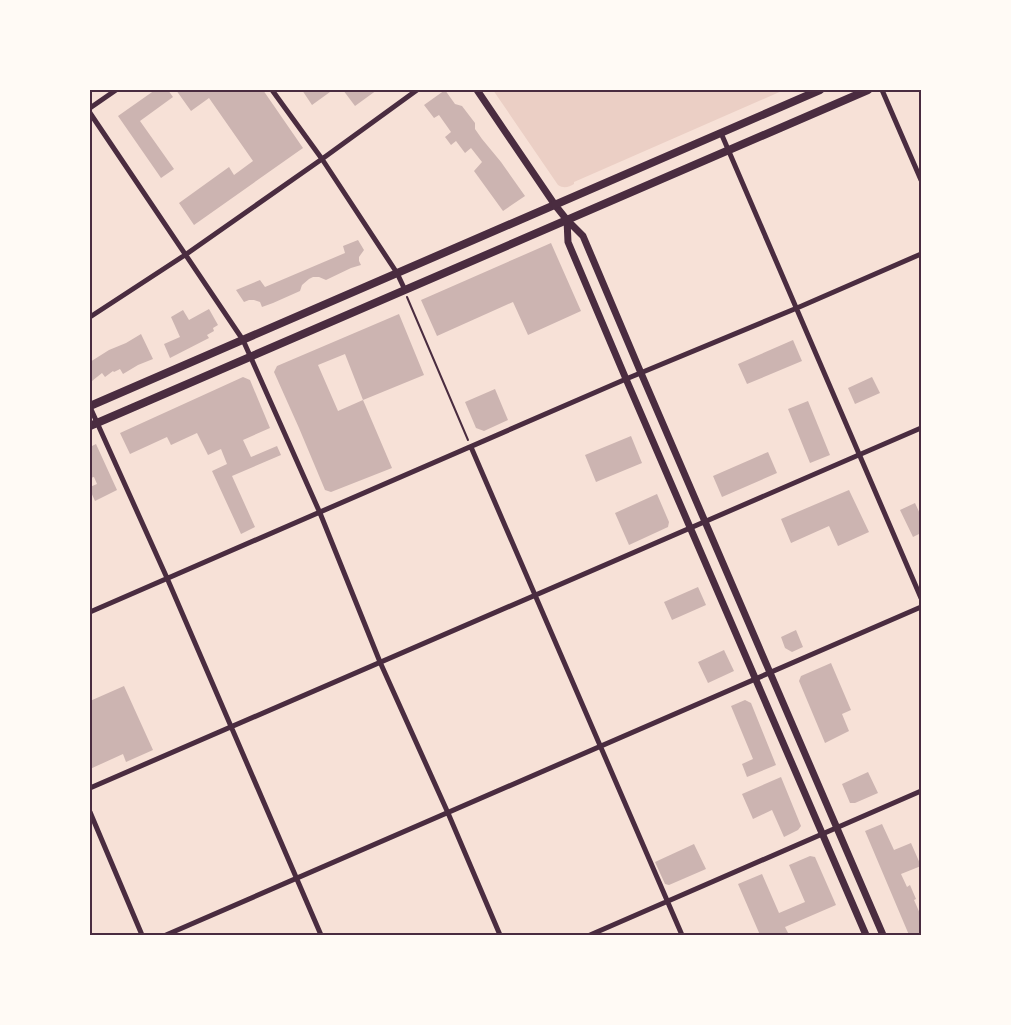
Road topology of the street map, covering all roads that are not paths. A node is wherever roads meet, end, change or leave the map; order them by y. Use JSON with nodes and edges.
{"nodes":[{"id":1,"x":116,"y":90,"type":"edge"},
{"id":2,"x":272,"y":90,"type":"edge"},
{"id":3,"x":417,"y":90,"type":"edge"},
{"id":4,"x":477,"y":90,"type":"edge"},
{"id":5,"x":820,"y":90,"type":"edge"},
{"id":6,"x":868,"y":90,"type":"edge"},
{"id":7,"x":882,"y":90,"type":"edge"},
{"id":8,"x":90,"y":108,"type":"edge"},
{"id":9,"x":90,"y":113,"type":"edge"},
{"id":10,"x":721,"y":133,"type":"junction"},
{"id":11,"x":729,"y":150,"type":"junction"},
{"id":12,"x":322,"y":159,"type":"junction"},
{"id":13,"x":921,"y":180,"type":"edge"},
{"id":14,"x":556,"y":205,"type":"junction"},
{"id":15,"x":567,"y":220,"type":"junction"},
{"id":16,"x":921,"y":254,"type":"edge"},
{"id":17,"x":185,"y":255,"type":"junction"},
{"id":18,"x":397,"y":273,"type":"junction"},
{"id":19,"x":405,"y":290,"type":"junction"},
{"id":20,"x":797,"y":308,"type":"junction"},
{"id":21,"x":90,"y":317,"type":"edge"},
{"id":22,"x":243,"y":340,"type":"junction"},
{"id":23,"x":251,"y":357,"type":"junction"},
{"id":24,"x":641,"y":373,"type":"junction"},
{"id":25,"x":626,"y":379,"type":"junction"},
{"id":26,"x":90,"y":406,"type":"edge"},
{"id":27,"x":94,"y":425,"type":"edge"},
{"id":28,"x":921,"y":428,"type":"edge"},
{"id":29,"x":471,"y":447,"type":"junction"},
{"id":30,"x":859,"y":454,"type":"junction"},
{"id":31,"x":320,"y":513,"type":"junction"},
{"id":32,"x":705,"y":522,"type":"junction"},
{"id":33,"x":690,"y":528,"type":"junction"},
{"id":34,"x":167,"y":578,"type":"junction"},
{"id":35,"x":535,"y":595,"type":"junction"},
{"id":36,"x":921,"y":598,"type":"edge"},
{"id":37,"x":921,"y":607,"type":"edge"},
{"id":38,"x":90,"y":612,"type":"edge"},
{"id":39,"x":380,"y":662,"type":"junction"},
{"id":40,"x":770,"y":673,"type":"junction"},
{"id":41,"x":755,"y":679,"type":"junction"},
{"id":42,"x":231,"y":726,"type":"junction"},
{"id":43,"x":600,"y":747,"type":"junction"},
{"id":44,"x":90,"y":788,"type":"edge"},
{"id":45,"x":921,"y":791,"type":"edge"},
{"id":46,"x":90,"y":812,"type":"edge"},
{"id":47,"x":448,"y":813,"type":"junction"},
{"id":48,"x":836,"y":828,"type":"junction"},
{"id":49,"x":822,"y":834,"type":"junction"},
{"id":50,"x":296,"y":879,"type":"junction"},
{"id":51,"x":667,"y":901,"type":"junction"},
{"id":52,"x":142,"y":935,"type":"edge"},
{"id":53,"x":166,"y":935,"type":"edge"},
{"id":54,"x":321,"y":935,"type":"edge"},
{"id":55,"x":500,"y":935,"type":"edge"},
{"id":56,"x":590,"y":935,"type":"edge"},
{"id":57,"x":682,"y":935,"type":"edge"},
{"id":58,"x":866,"y":935,"type":"edge"},
{"id":59,"x":883,"y":935,"type":"edge"}],
"edges":[{"from":1,"to":8,"type":"street"},
{"from":2,"to":12,"type":"street"},
{"from":3,"to":12,"type":"street"},
{"from":4,"to":14,"type":"main road"},
{"from":5,"to":10,"type":"main road"},
{"from":6,"to":11,"type":"main road"},
{"from":7,"to":13,"type":"street"},
{"from":9,"to":17,"type":"street"},
{"from":10,"to":11,"type":"street"},
{"from":10,"to":14,"type":"main road"},
{"from":11,"to":15,"type":"main road"},
{"from":11,"to":20,"type":"street"},
{"from":12,"to":17,"type":"street"},
{"from":12,"to":18,"type":"street"},
{"from":14,"to":15,"type":"main road"},
{"from":14,"to":18,"type":"main road"},
{"from":15,"to":19,"type":"main road"},
{"from":15,"to":24,"type":"main road"},
{"from":15,"to":25,"type":"main road"},
{"from":16,"to":20,"type":"street"},
{"from":17,"to":21,"type":"street"},
{"from":17,"to":22,"type":"street"},
{"from":18,"to":19,"type":"street"},
{"from":18,"to":22,"type":"main road"},
{"from":19,"to":23,"type":"main road"},
{"from":20,"to":24,"type":"street"},
{"from":20,"to":30,"type":"street"},
{"from":22,"to":23,"type":"street"},
{"from":22,"to":26,"type":"main road"},
{"from":23,"to":27,"type":"main road"},
{"from":23,"to":31,"type":"street"},
{"from":24,"to":25,"type":"street"},
{"from":24,"to":32,"type":"main road"},
{"from":25,"to":29,"type":"street"},
{"from":25,"to":33,"type":"main road"},
{"from":26,"to":27,"type":"street"},
{"from":27,"to":34,"type":"street"},
{"from":28,"to":30,"type":"street"},
{"from":29,"to":31,"type":"street"},
{"from":29,"to":35,"type":"street"},
{"from":30,"to":32,"type":"street"},
{"from":30,"to":36,"type":"street"},
{"from":31,"to":34,"type":"street"},
{"from":31,"to":39,"type":"street"},
{"from":32,"to":33,"type":"street"},
{"from":32,"to":40,"type":"main road"},
{"from":33,"to":35,"type":"street"},
{"from":33,"to":41,"type":"main road"},
{"from":34,"to":38,"type":"street"},
{"from":34,"to":42,"type":"street"},
{"from":35,"to":39,"type":"street"},
{"from":35,"to":43,"type":"street"},
{"from":37,"to":40,"type":"street"},
{"from":39,"to":42,"type":"street"},
{"from":39,"to":47,"type":"street"},
{"from":40,"to":41,"type":"street"},
{"from":40,"to":48,"type":"main road"},
{"from":41,"to":43,"type":"street"},
{"from":41,"to":49,"type":"main road"},
{"from":42,"to":44,"type":"street"},
{"from":42,"to":50,"type":"street"},
{"from":43,"to":47,"type":"street"},
{"from":43,"to":51,"type":"street"},
{"from":45,"to":48,"type":"street"},
{"from":46,"to":52,"type":"street"},
{"from":47,"to":50,"type":"street"},
{"from":47,"to":55,"type":"street"},
{"from":48,"to":49,"type":"street"},
{"from":48,"to":59,"type":"main road"},
{"from":49,"to":51,"type":"street"},
{"from":49,"to":58,"type":"main road"},
{"from":50,"to":53,"type":"street"},
{"from":50,"to":54,"type":"street"},
{"from":51,"to":56,"type":"street"},
{"from":51,"to":57,"type":"street"}]}
